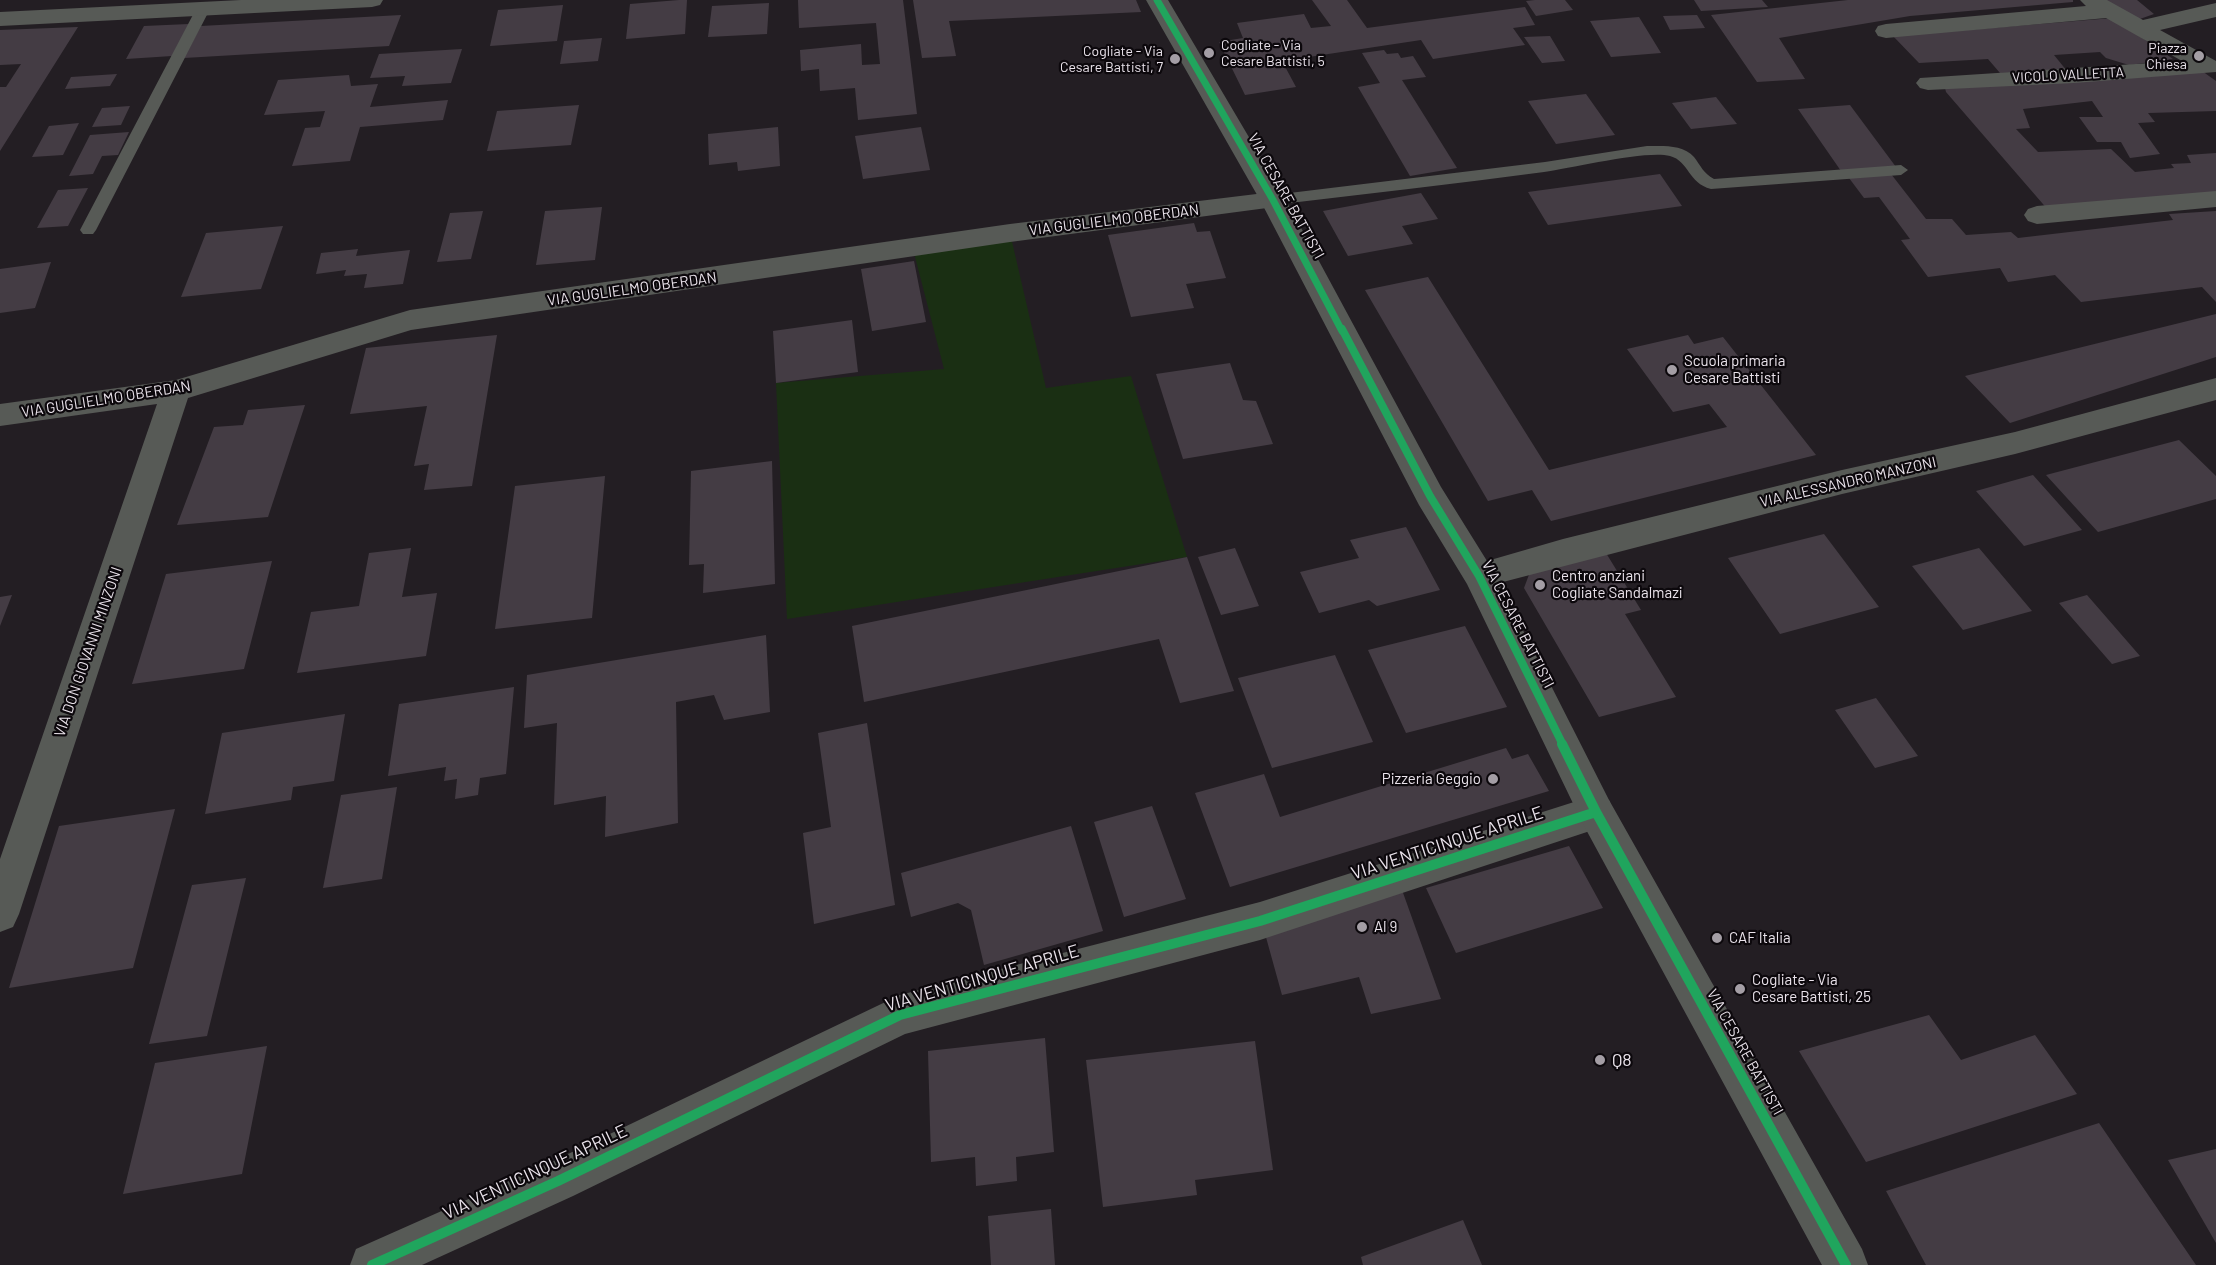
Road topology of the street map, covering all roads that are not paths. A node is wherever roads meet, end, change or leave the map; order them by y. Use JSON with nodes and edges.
{"nodes":[{"id":1,"x":372,"y":0,"type":"edge"},
{"id":2,"x":1157,"y":0,"type":"edge"},
{"id":3,"x":308,"y":2,"type":"edge"},
{"id":4,"x":2099,"y":5,"type":"edge"},
{"id":5,"x":203,"y":9,"type":"junction"},
{"id":6,"x":2216,"y":10,"type":"edge"},
{"id":7,"x":0,"y":18,"type":"edge"},
{"id":8,"x":2140,"y":28,"type":"junction"},
{"id":9,"x":1887,"y":31,"type":"dead end"},
{"id":10,"x":2212,"y":68,"type":"edge"},
{"id":11,"x":1928,"y":83,"type":"dead end"},
{"id":12,"x":1901,"y":170,"type":"dead end"},
{"id":13,"x":2216,"y":199,"type":"edge"},
{"id":14,"x":1273,"y":200,"type":"junction"},
{"id":15,"x":2037,"y":215,"type":"dead end"},
{"id":16,"x":88,"y":230,"type":"dead end"},
{"id":17,"x":2216,"y":389,"type":"edge"},
{"id":18,"x":176,"y":391,"type":"junction"},
{"id":19,"x":0,"y":415,"type":"edge"},
{"id":20,"x":1479,"y":576,"type":"junction"},
{"id":21,"x":1596,"y":812,"type":"junction"},
{"id":22,"x":0,"y":914,"type":"edge"},
{"id":23,"x":372,"y":1265,"type":"edge"},
{"id":24,"x":1846,"y":1265,"type":"edge"}],
"edges":[{"from":1,"to":3,"type":"street"},
{"from":2,"to":14,"type":"street","name":"VIA CESARE BATTISTI"},
{"from":3,"to":5,"type":"street"},
{"from":4,"to":8,"type":"street"},
{"from":4,"to":9,"type":"street"},
{"from":5,"to":7,"type":"street"},
{"from":5,"to":16,"type":"lane"},
{"from":6,"to":8,"type":"street"},
{"from":8,"to":10,"type":"street"},
{"from":10,"to":11,"type":"street","name":"VICOLO VALLETTA"},
{"from":12,"to":14,"type":"lane"},
{"from":13,"to":15,"type":"street"},
{"from":14,"to":18,"type":"street","name":"VIA GUGLIELMO OBERDAN"},
{"from":14,"to":20,"type":"street","name":"VIA CESARE BATTISTI"},
{"from":17,"to":20,"type":"street","name":"VIA ALESSANDRO MANZONI"},
{"from":18,"to":19,"type":"street","name":"VIA GUGLIELMO OBERDAN"},
{"from":18,"to":22,"type":"street","name":"VIA DON GIOVANNI MINZONI"},
{"from":20,"to":21,"type":"street","name":"VIA CESARE BATTISTI"},
{"from":21,"to":23,"type":"street","name":"VIA VENTICINQUE APRILE"},
{"from":21,"to":24,"type":"street","name":"VIA CESARE BATTISTI"}]}
